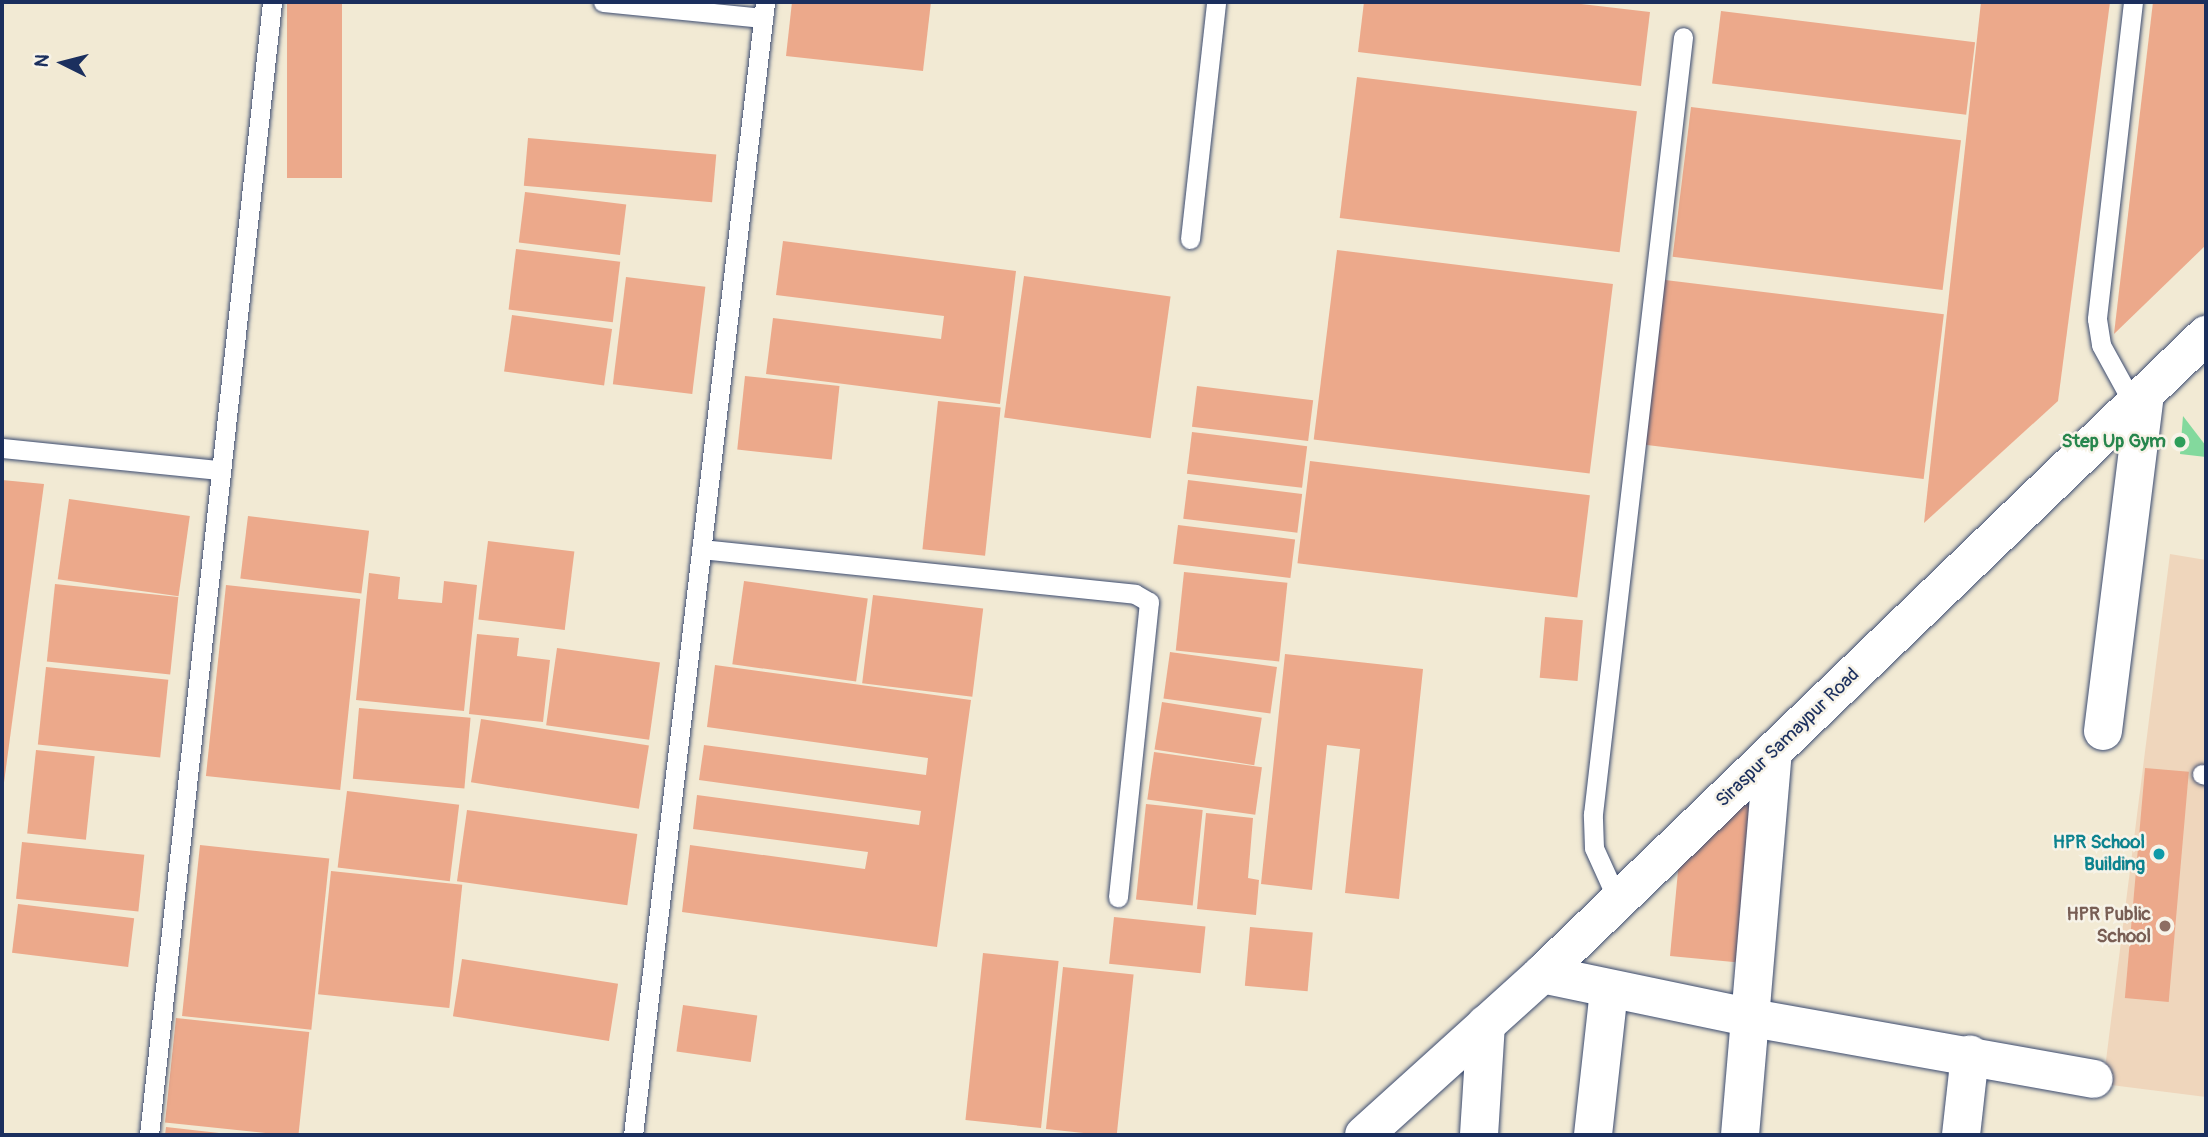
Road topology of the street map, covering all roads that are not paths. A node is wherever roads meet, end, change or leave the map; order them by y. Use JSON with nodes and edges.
{"nodes":[{"id":1,"x":272,"y":2,"type":"edge"},
{"id":2,"x":603,"y":2,"type":"edge"},
{"id":3,"x":1216,"y":2,"type":"edge"},
{"id":4,"x":2133,"y":2,"type":"edge"},
{"id":5,"x":764,"y":10,"type":"edge"},
{"id":6,"x":1683,"y":37,"type":"dead end"},
{"id":7,"x":1190,"y":239,"type":"dead end"},
{"id":8,"x":2204,"y":346,"type":"edge"},
{"id":9,"x":2140,"y":400,"type":"junction"},
{"id":10,"x":2,"y":449,"type":"edge"},
{"id":11,"x":220,"y":470,"type":"junction"},
{"id":12,"x":701,"y":549,"type":"junction"},
{"id":13,"x":2103,"y":731,"type":"dead end"},
{"id":14,"x":1773,"y":752,"type":"junction"},
{"id":15,"x":1118,"y":897,"type":"dead end"},
{"id":16,"x":1618,"y":901,"type":"junction"},
{"id":17,"x":1542,"y":974,"type":"junction"},
{"id":18,"x":1609,"y":989,"type":"junction"},
{"id":19,"x":1752,"y":1018,"type":"junction"},
{"id":20,"x":1486,"y":1024,"type":"junction"},
{"id":21,"x":1970,"y":1055,"type":"junction"},
{"id":22,"x":2094,"y":1079,"type":"dead end"},
{"id":23,"x":149,"y":1135,"type":"edge"},
{"id":24,"x":633,"y":1135,"type":"edge"},
{"id":25,"x":1364,"y":1135,"type":"edge"},
{"id":26,"x":1479,"y":1135,"type":"edge"},
{"id":27,"x":1593,"y":1135,"type":"edge"},
{"id":28,"x":1740,"y":1135,"type":"edge"},
{"id":29,"x":1961,"y":1135,"type":"edge"}],
"edges":[{"from":1,"to":11,"type":"lane"},
{"from":2,"to":5,"type":"lane"},
{"from":3,"to":7,"type":"lane"},
{"from":4,"to":9,"type":"lane"},
{"from":5,"to":12,"type":"lane"},
{"from":6,"to":16,"type":"lane"},
{"from":8,"to":9,"type":"street","name":"Siraspur Samaypur Road"},
{"from":9,"to":13,"type":"street"},
{"from":9,"to":14,"type":"street","name":"Siraspur Samaypur Road"},
{"from":10,"to":11,"type":"lane"},
{"from":11,"to":23,"type":"lane"},
{"from":12,"to":15,"type":"lane"},
{"from":12,"to":24,"type":"lane"},
{"from":14,"to":16,"type":"street","name":"Siraspur Samaypur Road"},
{"from":14,"to":19,"type":"street"},
{"from":16,"to":17,"type":"street","name":"Siraspur Samaypur Road"},
{"from":17,"to":18,"type":"street"},
{"from":17,"to":20,"type":"street","name":"Siraspur Samaypur Road"},
{"from":18,"to":19,"type":"street"},
{"from":18,"to":27,"type":"street"},
{"from":19,"to":21,"type":"street"},
{"from":19,"to":28,"type":"street"},
{"from":20,"to":25,"type":"street","name":"Siraspur Samaypur Road"},
{"from":20,"to":26,"type":"street"},
{"from":21,"to":22,"type":"street"},
{"from":21,"to":29,"type":"street"}]}
